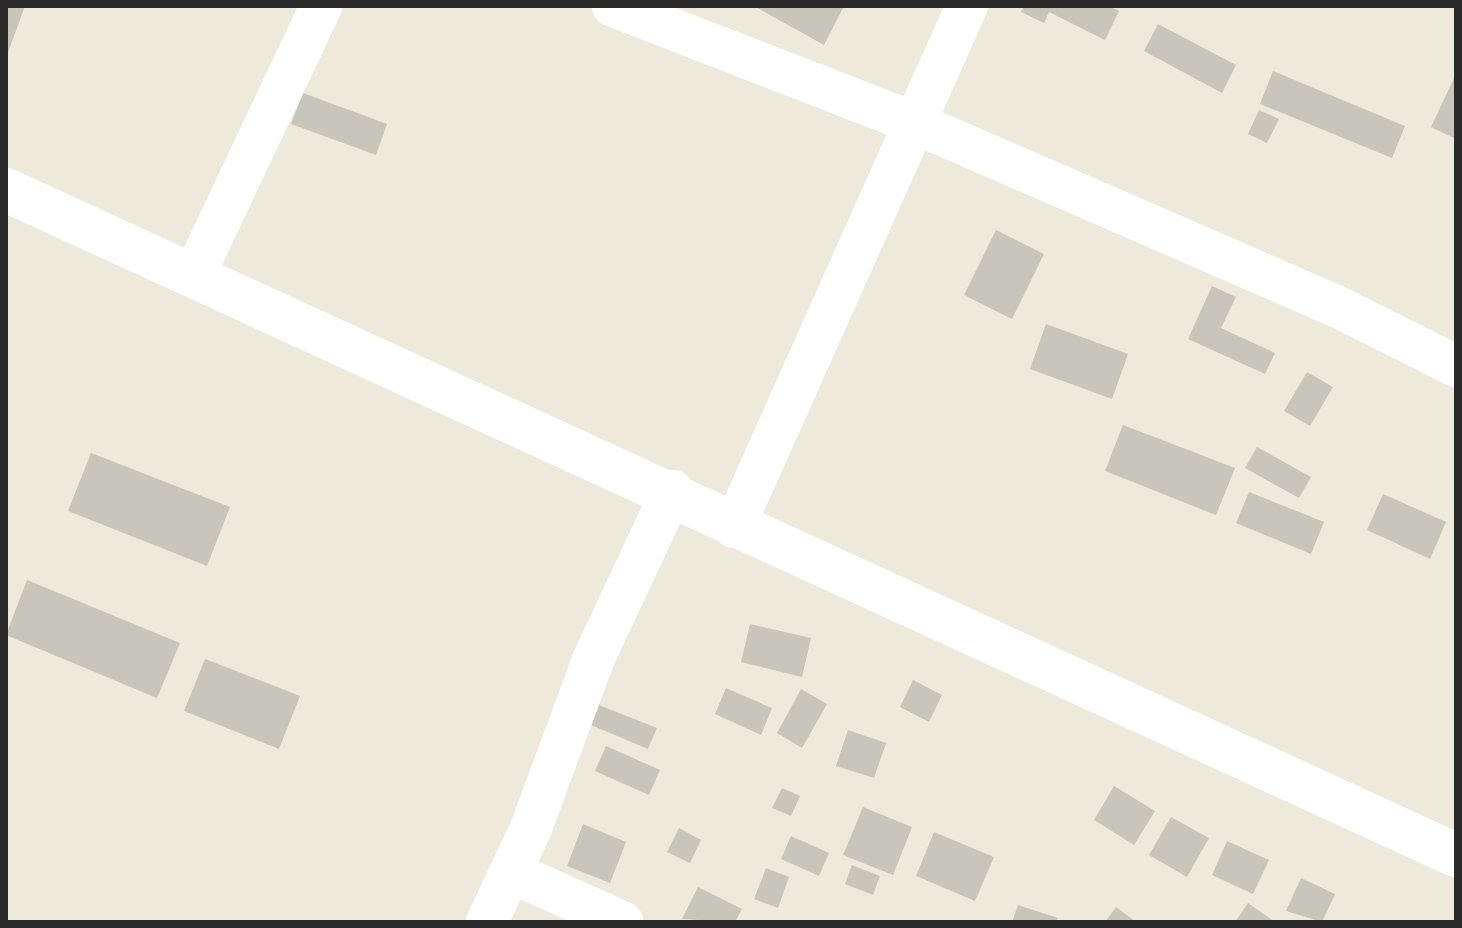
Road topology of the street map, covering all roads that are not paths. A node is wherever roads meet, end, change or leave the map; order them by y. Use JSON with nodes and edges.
{"nodes":[{"id":1,"x":321,"y":6,"type":"edge"},
{"id":2,"x":613,"y":6,"type":"edge"},
{"id":3,"x":967,"y":6,"type":"edge"},
{"id":4,"x":915,"y":123,"type":"junction"},
{"id":5,"x":6,"y":190,"type":"edge"},
{"id":6,"x":196,"y":271,"type":"junction"},
{"id":7,"x":1456,"y":366,"type":"edge"},
{"id":8,"x":672,"y":491,"type":"junction"},
{"id":9,"x":734,"y":527,"type":"junction"},
{"id":10,"x":1456,"y":855,"type":"edge"},
{"id":11,"x":513,"y":873,"type":"junction"},
{"id":12,"x":487,"y":922,"type":"edge"},
{"id":13,"x":622,"y":922,"type":"edge"}],
"edges":[{"from":1,"to":6,"type":"street"},
{"from":2,"to":4,"type":"street"},
{"from":3,"to":4,"type":"street"},
{"from":4,"to":7,"type":"street"},
{"from":4,"to":9,"type":"street"},
{"from":5,"to":6,"type":"street"},
{"from":6,"to":8,"type":"street"},
{"from":8,"to":9,"type":"street"},
{"from":8,"to":11,"type":"street"},
{"from":9,"to":10,"type":"street"},
{"from":11,"to":12,"type":"street"},
{"from":11,"to":13,"type":"street"}]}
